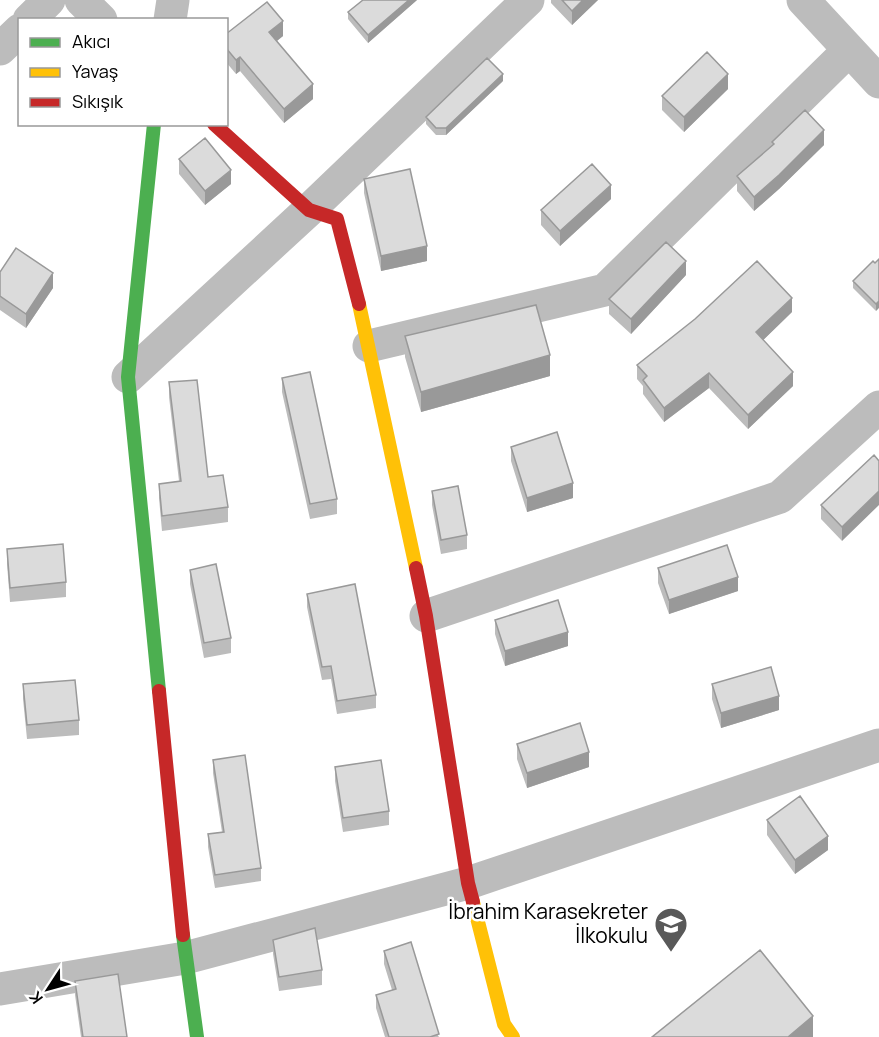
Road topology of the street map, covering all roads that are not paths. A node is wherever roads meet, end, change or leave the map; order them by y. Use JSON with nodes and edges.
{"nodes":[{"id":1,"x":49,"y":0,"type":"edge"},
{"id":2,"x":81,"y":0,"type":"edge"},
{"id":3,"x":173,"y":0,"type":"edge"},
{"id":4,"x":528,"y":0,"type":"edge"},
{"id":5,"x":803,"y":0,"type":"edge"},
{"id":6,"x":32,"y":18,"type":"edge"},
{"id":7,"x":99,"y":18,"type":"edge"},
{"id":8,"x":170,"y":18,"type":"edge"},
{"id":9,"x":18,"y":32,"type":"edge"},
{"id":10,"x":0,"y":50,"type":"edge"},
{"id":11,"x":849,"y":50,"type":"junction"},
{"id":12,"x":879,"y":82,"type":"edge"},
{"id":13,"x":154,"y":126,"type":"edge"},
{"id":14,"x":216,"y":126,"type":"edge"},
{"id":15,"x":309,"y":210,"type":"junction"},
{"id":16,"x":369,"y":346,"type":"junction"},
{"id":17,"x":128,"y":376,"type":"junction"},
{"id":18,"x":879,"y":407,"type":"edge"},
{"id":19,"x":426,"y":616,"type":"junction"},
{"id":20,"x":879,"y":745,"type":"edge"},
{"id":21,"x":468,"y":883,"type":"junction"},
{"id":22,"x":185,"y":958,"type":"junction"},
{"id":23,"x":0,"y":989,"type":"edge"},
{"id":24,"x":198,"y":1037,"type":"edge"},
{"id":25,"x":513,"y":1037,"type":"edge"}],
"edges":[{"from":1,"to":6,"type":"street"},
{"from":2,"to":7,"type":"street"},
{"from":3,"to":8,"type":"street"},
{"from":4,"to":15,"type":"street"},
{"from":5,"to":11,"type":"street"},
{"from":9,"to":10,"type":"street"},
{"from":11,"to":12,"type":"street"},
{"from":11,"to":16,"type":"street"},
{"from":13,"to":17,"type":"street"},
{"from":14,"to":15,"type":"street"},
{"from":15,"to":16,"type":"street"},
{"from":15,"to":17,"type":"street"},
{"from":16,"to":19,"type":"street"},
{"from":17,"to":22,"type":"street"},
{"from":18,"to":19,"type":"street"},
{"from":19,"to":21,"type":"street"},
{"from":20,"to":21,"type":"street"},
{"from":21,"to":22,"type":"street"},
{"from":21,"to":25,"type":"street"},
{"from":22,"to":23,"type":"street"},
{"from":22,"to":24,"type":"street"}]}
